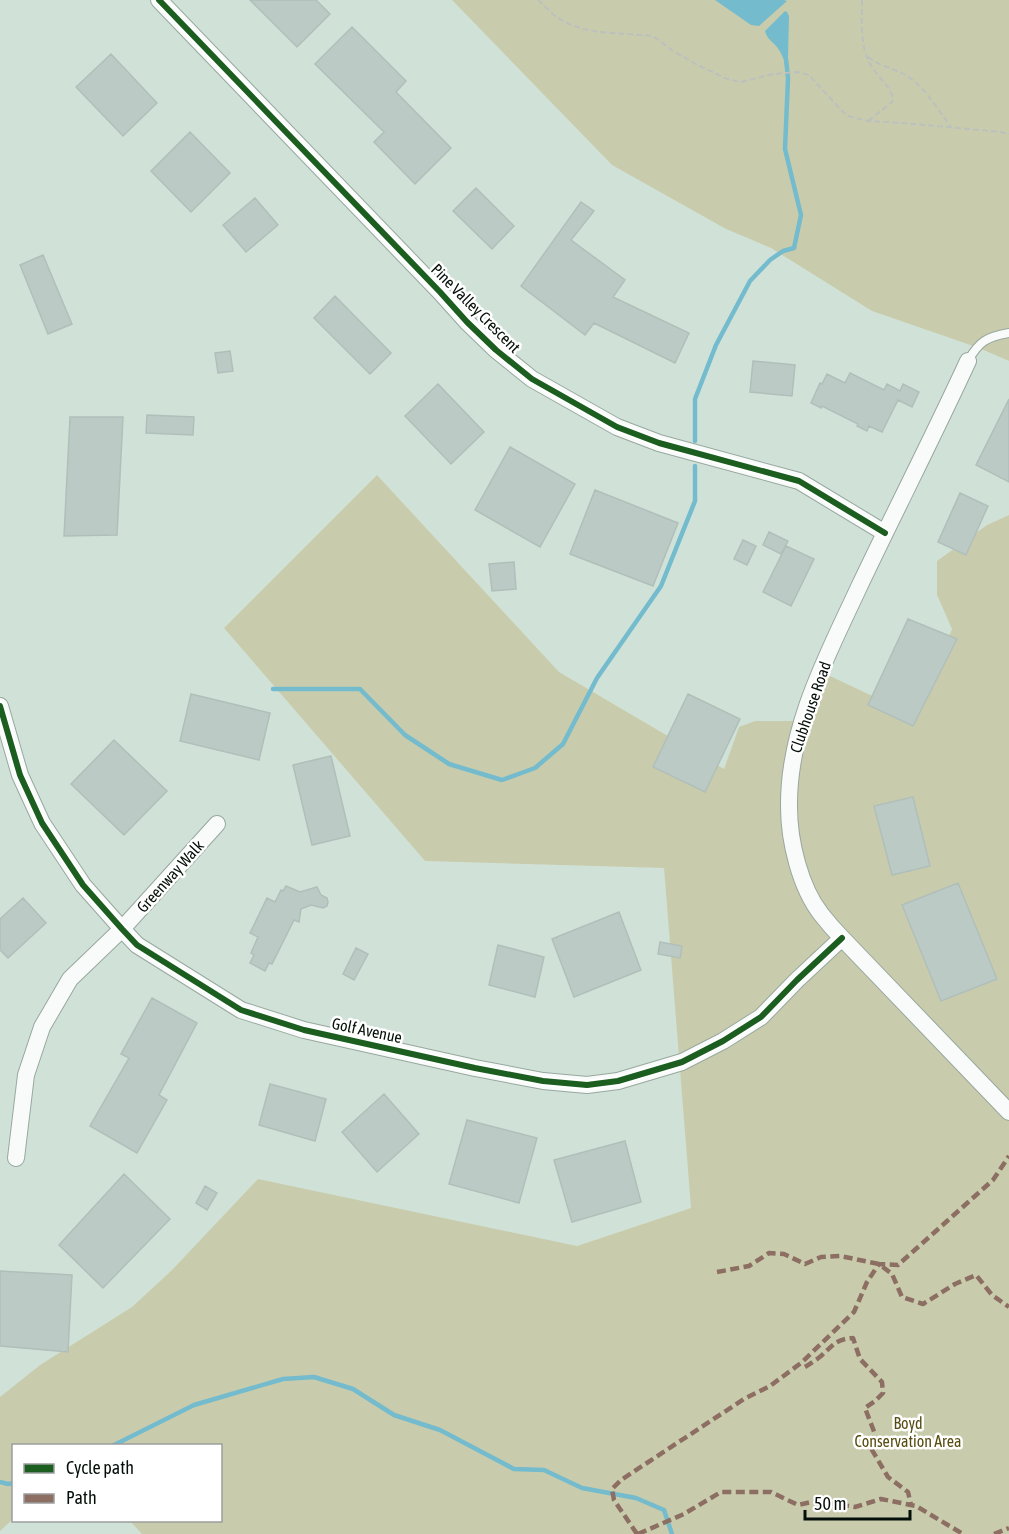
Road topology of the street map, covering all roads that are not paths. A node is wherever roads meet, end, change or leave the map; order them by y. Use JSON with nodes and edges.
{"nodes":[{"id":1,"x":159,"y":0,"type":"edge"},
{"id":2,"x":1009,"y":333,"type":"edge"},
{"id":3,"x":968,"y":361,"type":"joint"},
{"id":4,"x":885,"y":533,"type":"junction"},
{"id":5,"x":0,"y":706,"type":"edge"},
{"id":6,"x":217,"y":824,"type":"dead end"},
{"id":7,"x":122,"y":929,"type":"junction"},
{"id":8,"x":842,"y":938,"type":"junction"},
{"id":9,"x":1009,"y":1112,"type":"edge"},
{"id":10,"x":16,"y":1158,"type":"dead end"}],
"edges":[{"from":1,"to":4,"type":"street","name":"Pine Valley Crescent"},
{"from":2,"to":3,"type":"lane"},
{"from":3,"to":4,"type":"street","name":"Clubhouse Road"},
{"from":4,"to":8,"type":"street","name":"Clubhouse Road"},
{"from":5,"to":7,"type":"street","name":"Golf Avenue"},
{"from":6,"to":7,"type":"street","name":"Greenway Walk"},
{"from":7,"to":8,"type":"street","name":"Golf Avenue"},
{"from":7,"to":10,"type":"street","name":"Greenway Walk"},
{"from":8,"to":9,"type":"street","name":"Clubhouse Road"}]}
